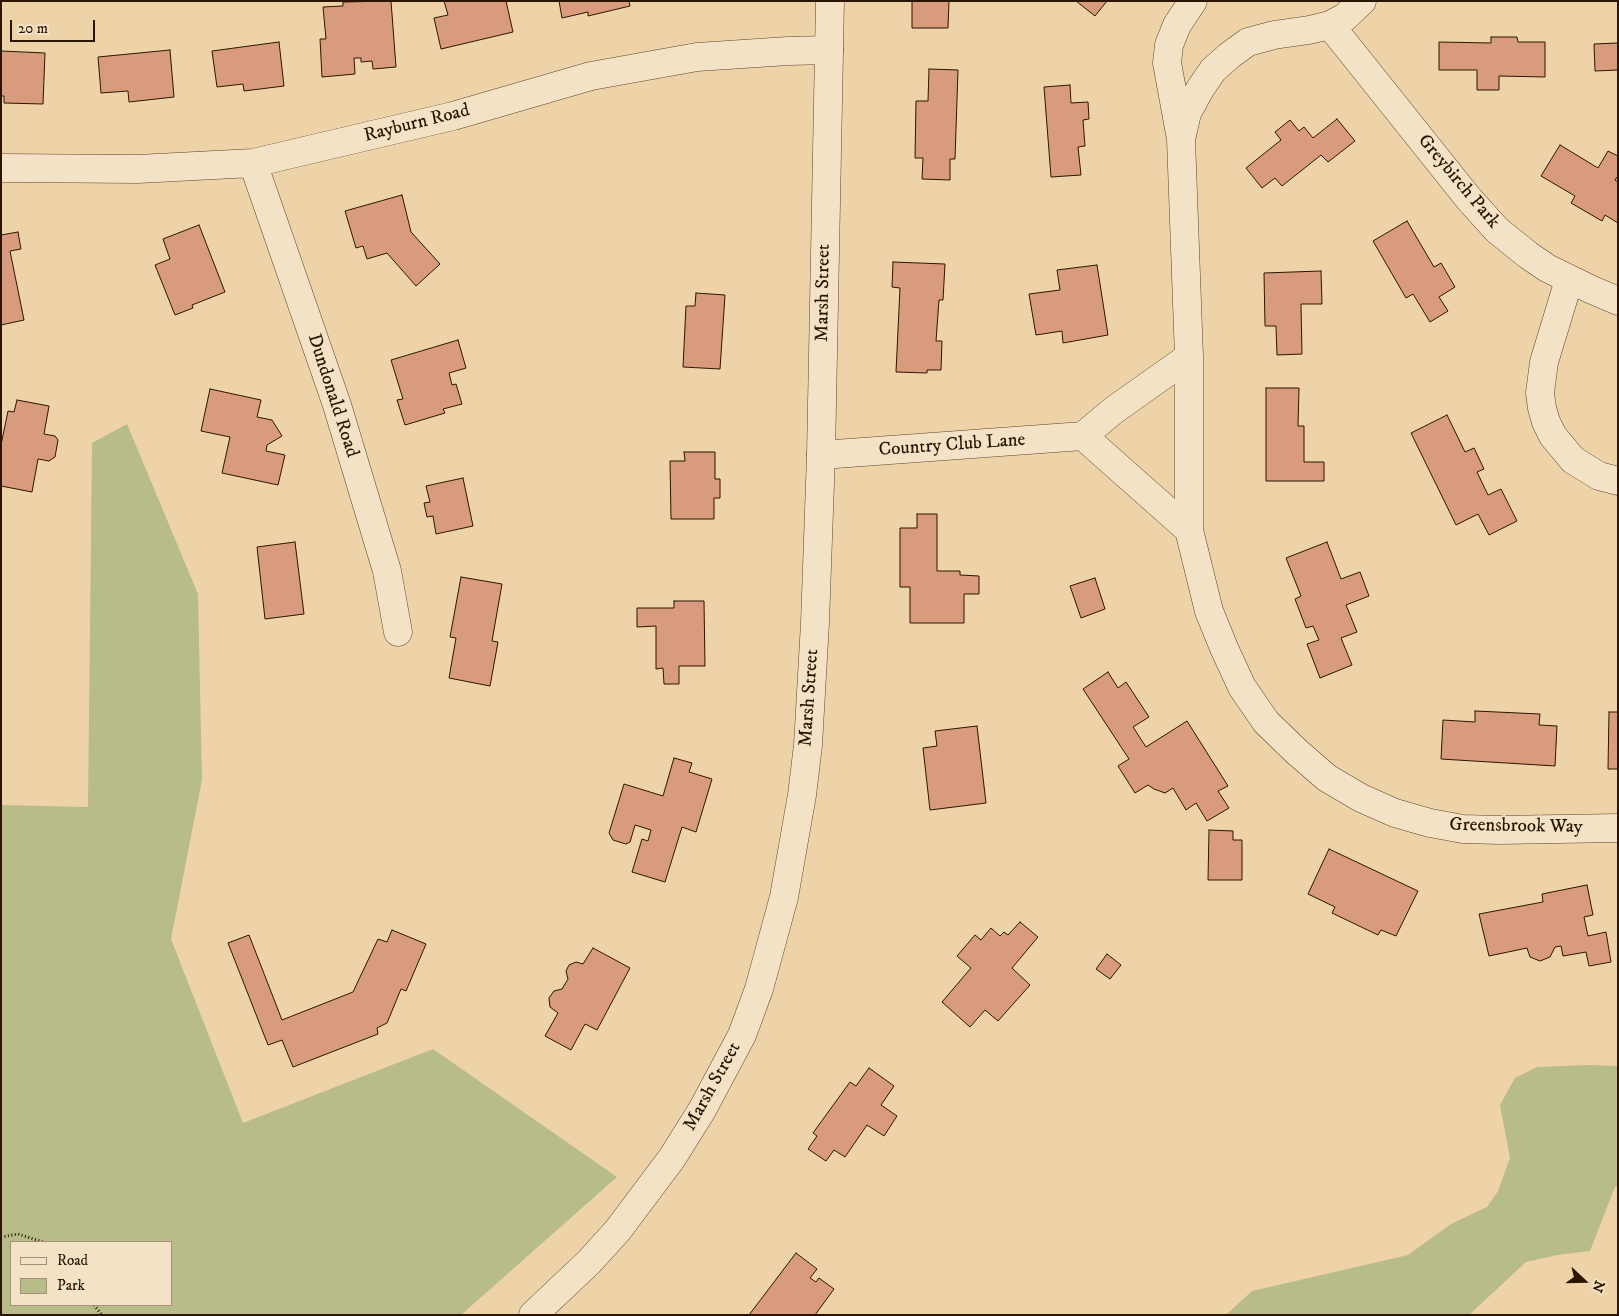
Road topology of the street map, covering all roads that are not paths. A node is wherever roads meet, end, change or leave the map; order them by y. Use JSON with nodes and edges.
{"nodes":[{"id":1,"x":830,"y":1,"type":"edge"},
{"id":2,"x":1193,"y":1,"type":"edge"},
{"id":3,"x":1362,"y":1,"type":"edge"},
{"id":4,"x":1330,"y":25,"type":"junction"},
{"id":5,"x":829,"y":50,"type":"junction"},
{"id":6,"x":1181,"y":139,"type":"junction"},
{"id":7,"x":253,"y":163,"type":"junction"},
{"id":8,"x":1,"y":168,"type":"edge"},
{"id":9,"x":1569,"y":280,"type":"junction"},
{"id":10,"x":1618,"y":300,"type":"edge"},
{"id":11,"x":1188,"y":357,"type":"junction"},
{"id":12,"x":1083,"y":436,"type":"junction"},
{"id":13,"x":821,"y":455,"type":"junction"},
{"id":14,"x":1618,"y":481,"type":"edge"},
{"id":15,"x":1189,"y":530,"type":"junction"},
{"id":16,"x":398,"y":632,"type":"dead end"},
{"id":17,"x":1618,"y":828,"type":"edge"},
{"id":18,"x":533,"y":1315,"type":"edge"}],
"edges":[{"from":1,"to":5,"type":"street","name":"Marsh Street"},
{"from":2,"to":6,"type":"street"},
{"from":3,"to":4,"type":"street"},
{"from":4,"to":6,"type":"street"},
{"from":4,"to":9,"type":"street","name":"Greybirch Park"},
{"from":5,"to":7,"type":"street","name":"Rayburn Road"},
{"from":5,"to":13,"type":"street","name":"Marsh Street"},
{"from":6,"to":11,"type":"street"},
{"from":7,"to":8,"type":"street","name":"Rayburn Road"},
{"from":7,"to":16,"type":"street","name":"Dundonald Road"},
{"from":9,"to":10,"type":"street","name":"Greybirch Park"},
{"from":9,"to":14,"type":"street"},
{"from":11,"to":12,"type":"street"},
{"from":11,"to":15,"type":"street"},
{"from":12,"to":13,"type":"street","name":"Country Club Lane"},
{"from":12,"to":15,"type":"street"},
{"from":13,"to":18,"type":"street","name":"Marsh Street"},
{"from":15,"to":17,"type":"street","name":"Greensbrook Way"}]}
